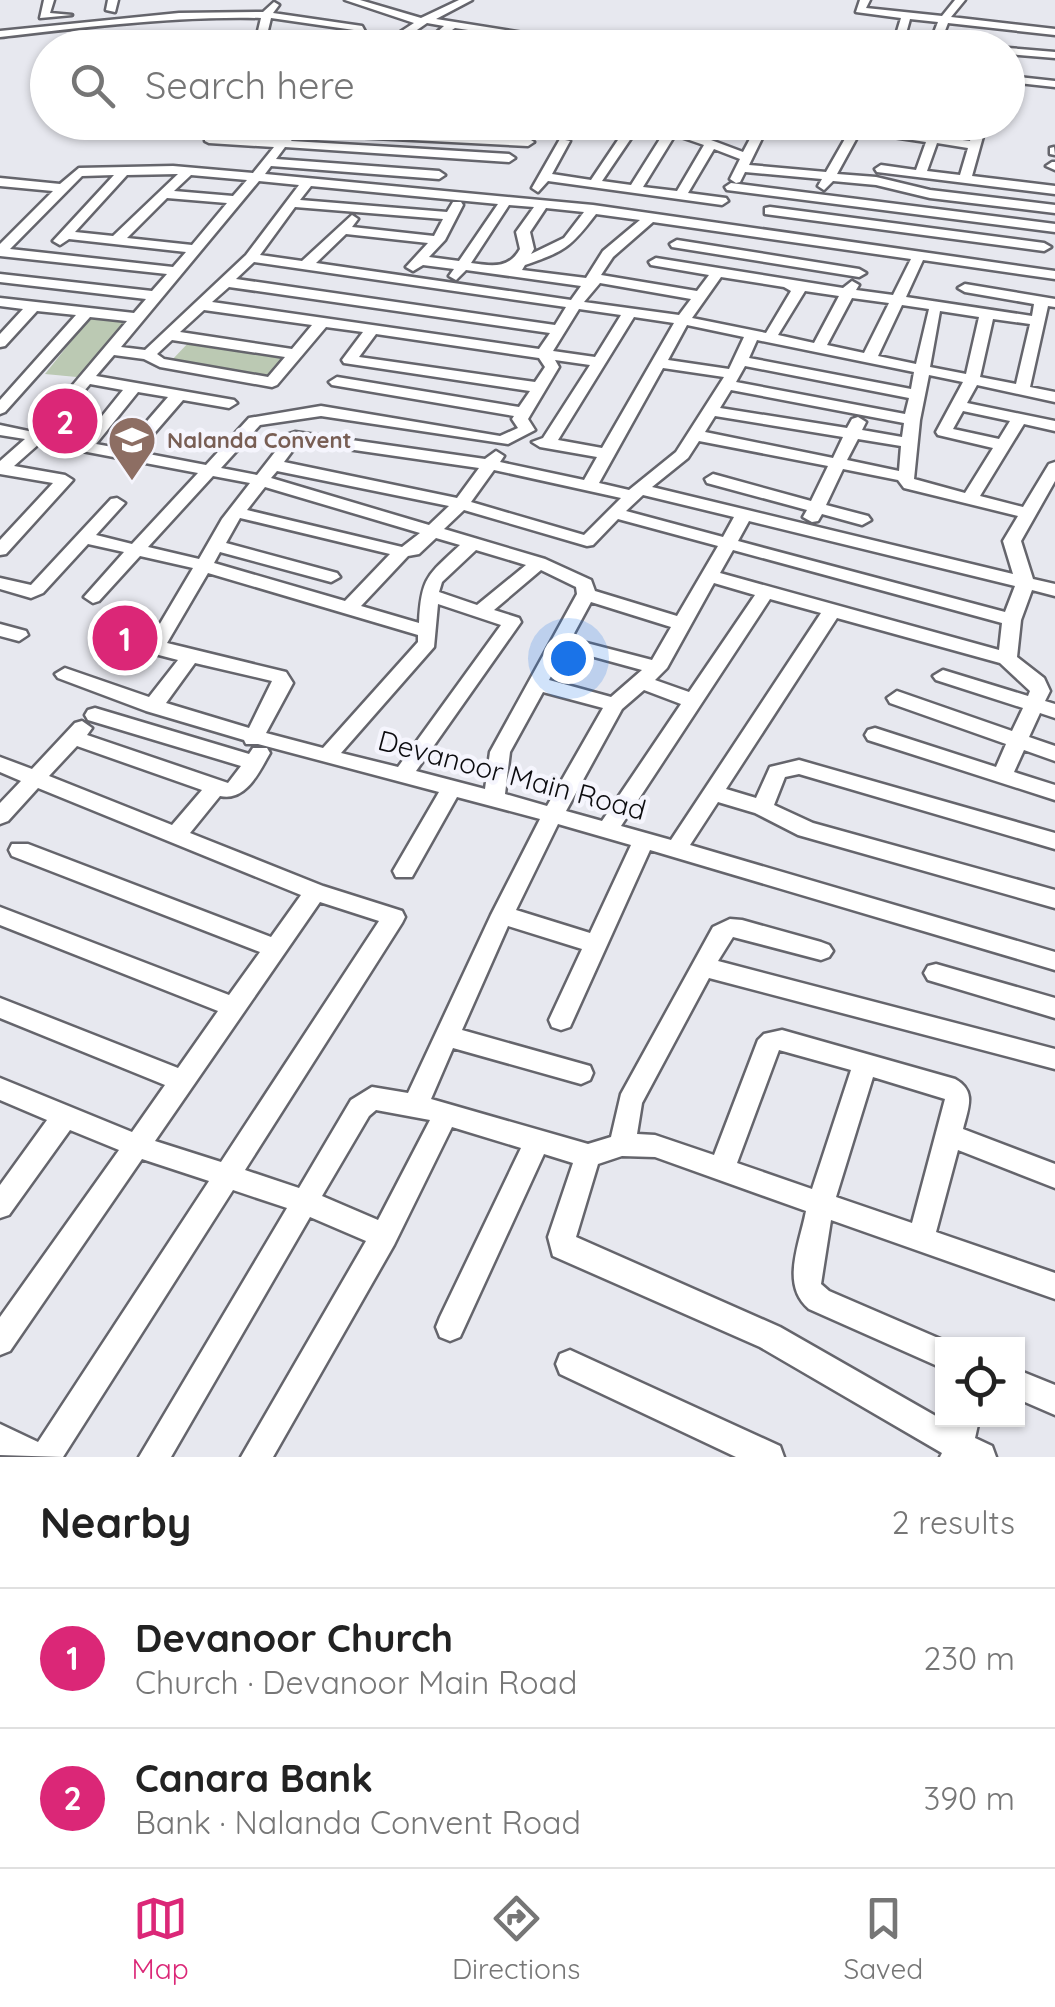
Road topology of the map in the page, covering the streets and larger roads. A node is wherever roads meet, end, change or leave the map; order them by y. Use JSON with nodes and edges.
{"nodes":[{"id":1,"x":49,"y":0,"type":"edge"},
{"id":2,"x":278,"y":0,"type":"edge"},
{"id":3,"x":350,"y":0,"type":"edge"},
{"id":4,"x":467,"y":0,"type":"edge"},
{"id":5,"x":866,"y":0,"type":"edge"},
{"id":6,"x":960,"y":0,"type":"edge"},
{"id":7,"x":203,"y":2,"type":"edge"},
{"id":8,"x":112,"y":5,"type":"edge"},
{"id":9,"x":218,"y":5,"type":"edge"},
{"id":10,"x":268,"y":13,"type":"junction"},
{"id":11,"x":44,"y":16,"type":"junction"},
{"id":12,"x":906,"y":16,"type":"junction"},
{"id":13,"x":15,"y":19,"type":"dead end"},
{"id":14,"x":944,"y":20,"type":"junction"},
{"id":15,"x":423,"y":21,"type":"junction"},
{"id":16,"x":358,"y":28,"type":"joint"},
{"id":17,"x":449,"y":28,"type":"junction"},
{"id":18,"x":902,"y":29,"type":"edge"},
{"id":19,"x":30,"y":30,"type":"edge"},
{"id":20,"x":30,"y":30,"type":"edge"},
{"id":21,"x":263,"y":30,"type":"edge"},
{"id":22,"x":334,"y":30,"type":"edge"},
{"id":23,"x":410,"y":30,"type":"edge"},
{"id":24,"x":446,"y":30,"type":"edge"},
{"id":25,"x":454,"y":30,"type":"edge"},
{"id":26,"x":465,"y":30,"type":"edge"},
{"id":27,"x":940,"y":30,"type":"edge"},
{"id":28,"x":1055,"y":32,"type":"edge"},
{"id":29,"x":0,"y":34,"type":"edge"},
{"id":30,"x":1025,"y":43,"type":"edge"},
{"id":31,"x":1055,"y":44,"type":"edge"},
{"id":32,"x":1025,"y":52,"type":"edge"},
{"id":33,"x":1055,"y":56,"type":"edge"},
{"id":34,"x":1025,"y":67,"type":"edge"},
{"id":35,"x":1055,"y":70,"type":"edge"},
{"id":36,"x":1025,"y":81,"type":"edge"},
{"id":37,"x":1055,"y":84,"type":"edge"},
{"id":38,"x":209,"y":140,"type":"dead end"},
{"id":39,"x":286,"y":140,"type":"edge"},
{"id":40,"x":477,"y":140,"type":"edge"},
{"id":41,"x":624,"y":140,"type":"edge"},
{"id":42,"x":666,"y":140,"type":"edge"},
{"id":43,"x":700,"y":140,"type":"edge"},
{"id":44,"x":755,"y":140,"type":"edge"},
{"id":45,"x":850,"y":140,"type":"edge"},
{"id":46,"x":893,"y":140,"type":"edge"},
{"id":47,"x":930,"y":140,"type":"edge"},
{"id":48,"x":936,"y":140,"type":"edge"},
{"id":49,"x":975,"y":140,"type":"edge"},
{"id":50,"x":564,"y":141,"type":"dead end"},
{"id":51,"x":528,"y":142,"type":"dead end"},
{"id":52,"x":711,"y":144,"type":"junction"},
{"id":53,"x":282,"y":145,"type":"junction"},
{"id":54,"x":973,"y":146,"type":"junction"},
{"id":55,"x":616,"y":152,"type":"junction"},
{"id":56,"x":456,"y":155,"type":"junction"},
{"id":57,"x":655,"y":157,"type":"junction"},
{"id":58,"x":509,"y":158,"type":"dead end"},
{"id":59,"x":268,"y":162,"type":"junction"},
{"id":60,"x":744,"y":162,"type":"junction"},
{"id":61,"x":188,"y":171,"type":"junction"},
{"id":62,"x":122,"y":173,"type":"junction"},
{"id":63,"x":920,"y":174,"type":"junction"},
{"id":64,"x":438,"y":175,"type":"junction"},
{"id":65,"x":878,"y":175,"type":"junction"},
{"id":66,"x":937,"y":176,"type":"junction"},
{"id":67,"x":256,"y":177,"type":"junction"},
{"id":68,"x":544,"y":177,"type":"junction"},
{"id":69,"x":829,"y":179,"type":"junction"},
{"id":70,"x":965,"y":179,"type":"junction"},
{"id":71,"x":308,"y":181,"type":"junction"},
{"id":72,"x":0,"y":182,"type":"edge"},
{"id":73,"x":594,"y":184,"type":"junction"},
{"id":74,"x":731,"y":187,"type":"junction"},
{"id":75,"x":64,"y":188,"type":"junction"},
{"id":76,"x":425,"y":190,"type":"junction"},
{"id":77,"x":635,"y":190,"type":"junction"},
{"id":78,"x":1055,"y":190,"type":"edge"},
{"id":79,"x":778,"y":193,"type":"junction"},
{"id":80,"x":165,"y":194,"type":"junction"},
{"id":81,"x":462,"y":194,"type":"junction"},
{"id":82,"x":930,"y":194,"type":"junction"},
{"id":83,"x":680,"y":196,"type":"junction"},
{"id":84,"x":817,"y":198,"type":"junction"},
{"id":85,"x":236,"y":200,"type":"junction"},
{"id":86,"x":507,"y":200,"type":"junction"},
{"id":87,"x":722,"y":202,"type":"junction"},
{"id":88,"x":292,"y":203,"type":"junction"},
{"id":89,"x":536,"y":203,"type":"junction"},
{"id":90,"x":358,"y":208,"type":"junction"},
{"id":91,"x":593,"y":209,"type":"junction"},
{"id":92,"x":1055,"y":209,"type":"edge"},
{"id":93,"x":770,"y":210,"type":"junction"},
{"id":94,"x":924,"y":211,"type":"junction"},
{"id":95,"x":451,"y":216,"type":"junction"},
{"id":96,"x":651,"y":217,"type":"junction"},
{"id":97,"x":703,"y":225,"type":"junction"},
{"id":98,"x":1050,"y":227,"type":"edge"},
{"id":99,"x":345,"y":230,"type":"junction"},
{"id":100,"x":760,"y":233,"type":"junction"},
{"id":101,"x":65,"y":236,"type":"junction"},
{"id":102,"x":6,"y":238,"type":"edge"},
{"id":103,"x":438,"y":240,"type":"junction"},
{"id":104,"x":116,"y":241,"type":"junction"},
{"id":105,"x":677,"y":244,"type":"junction"},
{"id":106,"x":1044,"y":246,"type":"junction"},
{"id":107,"x":872,"y":248,"type":"junction"},
{"id":108,"x":194,"y":250,"type":"junction"},
{"id":109,"x":533,"y":251,"type":"junction"},
{"id":110,"x":919,"y":255,"type":"junction"},
{"id":111,"x":44,"y":256,"type":"junction"},
{"id":112,"x":251,"y":258,"type":"junction"},
{"id":113,"x":418,"y":260,"type":"junction"},
{"id":114,"x":656,"y":262,"type":"junction"},
{"id":115,"x":304,"y":266,"type":"junction"},
{"id":116,"x":462,"y":266,"type":"junction"},
{"id":117,"x":517,"y":268,"type":"junction"},
{"id":118,"x":176,"y":271,"type":"junction"},
{"id":119,"x":717,"y":272,"type":"junction"},
{"id":120,"x":859,"y":273,"type":"junction"},
{"id":121,"x":1049,"y":274,"type":"edge"},
{"id":122,"x":0,"y":278,"type":"edge"},
{"id":123,"x":402,"y":280,"type":"junction"},
{"id":124,"x":594,"y":280,"type":"junction"},
{"id":125,"x":225,"y":282,"type":"junction"},
{"id":126,"x":634,"y":284,"type":"junction"},
{"id":127,"x":788,"y":284,"type":"junction"},
{"id":128,"x":449,"y":286,"type":"junction"},
{"id":129,"x":270,"y":288,"type":"junction"},
{"id":130,"x":965,"y":288,"type":"dead end"},
{"id":131,"x":848,"y":292,"type":"junction"},
{"id":132,"x":155,"y":296,"type":"junction"},
{"id":133,"x":700,"y":296,"type":"junction"},
{"id":134,"x":897,"y":300,"type":"junction"},
{"id":135,"x":0,"y":302,"type":"edge"},
{"id":136,"x":1049,"y":302,"type":"edge"},
{"id":137,"x":200,"y":305,"type":"junction"},
{"id":138,"x":577,"y":305,"type":"junction"},
{"id":139,"x":34,"y":306,"type":"junction"},
{"id":140,"x":87,"y":312,"type":"junction"},
{"id":141,"x":432,"y":312,"type":"junction"},
{"id":142,"x":630,"y":312,"type":"junction"},
{"id":143,"x":934,"y":312,"type":"dead end"},
{"id":144,"x":987,"y":313,"type":"junction"},
{"id":145,"x":137,"y":318,"type":"junction"},
{"id":146,"x":683,"y":320,"type":"junction"},
{"id":147,"x":1038,"y":320,"type":"junction"},
{"id":148,"x":322,"y":322,"type":"junction"},
{"id":149,"x":232,"y":327,"type":"junction"},
{"id":150,"x":372,"y":330,"type":"junction"},
{"id":151,"x":560,"y":330,"type":"junction"},
{"id":152,"x":168,"y":335,"type":"junction"},
{"id":153,"x":416,"y":336,"type":"junction"},
{"id":154,"x":760,"y":337,"type":"junction"},
{"id":155,"x":0,"y":343,"type":"edge"},
{"id":156,"x":818,"y":348,"type":"junction"},
{"id":157,"x":110,"y":350,"type":"junction"},
{"id":158,"x":298,"y":354,"type":"junction"},
{"id":159,"x":544,"y":354,"type":"junction"},
{"id":160,"x":148,"y":356,"type":"junction"},
{"id":161,"x":869,"y":359,"type":"junction"},
{"id":162,"x":350,"y":360,"type":"junction"},
{"id":163,"x":600,"y":362,"type":"junction"},
{"id":164,"x":659,"y":363,"type":"junction"},
{"id":165,"x":922,"y":370,"type":"junction"},
{"id":166,"x":734,"y":373,"type":"junction"},
{"id":167,"x":86,"y":379,"type":"junction"},
{"id":168,"x":972,"y":380,"type":"junction"},
{"id":169,"x":337,"y":382,"type":"junction"},
{"id":170,"x":133,"y":388,"type":"junction"},
{"id":171,"x":542,"y":388,"type":"junction"},
{"id":172,"x":1022,"y":390,"type":"junction"},
{"id":173,"x":917,"y":394,"type":"junction"},
{"id":174,"x":178,"y":396,"type":"junction"},
{"id":175,"x":1055,"y":397,"type":"edge"},
{"id":176,"x":811,"y":401,"type":"junction"},
{"id":177,"x":229,"y":403,"type":"dead end"},
{"id":178,"x":959,"y":406,"type":"junction"},
{"id":179,"x":0,"y":410,"type":"edge"},
{"id":180,"x":861,"y":410,"type":"junction"},
{"id":181,"x":320,"y":411,"type":"junction"},
{"id":182,"x":711,"y":411,"type":"junction"},
{"id":183,"x":525,"y":412,"type":"junction"},
{"id":184,"x":1018,"y":418,"type":"junction"},
{"id":185,"x":912,"y":420,"type":"junction"},
{"id":186,"x":802,"y":423,"type":"junction"},
{"id":187,"x":1055,"y":426,"type":"edge"},
{"id":188,"x":0,"y":430,"type":"edge"},
{"id":189,"x":855,"y":432,"type":"junction"},
{"id":190,"x":695,"y":435,"type":"junction"},
{"id":191,"x":37,"y":437,"type":"junction"},
{"id":192,"x":305,"y":438,"type":"junction"},
{"id":193,"x":509,"y":439,"type":"junction"},
{"id":194,"x":548,"y":443,"type":"junction"},
{"id":195,"x":910,"y":443,"type":"junction"},
{"id":196,"x":1003,"y":445,"type":"junction"},
{"id":197,"x":85,"y":447,"type":"junction"},
{"id":198,"x":607,"y":454,"type":"junction"},
{"id":199,"x":126,"y":455,"type":"junction"},
{"id":200,"x":840,"y":462,"type":"junction"},
{"id":201,"x":272,"y":465,"type":"junction"},
{"id":202,"x":492,"y":465,"type":"junction"},
{"id":203,"x":0,"y":468,"type":"edge"},
{"id":204,"x":212,"y":470,"type":"junction"},
{"id":205,"x":1053,"y":476,"type":"edge"},
{"id":206,"x":906,"y":477,"type":"junction"},
{"id":207,"x":713,"y":479,"type":"dead end"},
{"id":208,"x":259,"y":480,"type":"junction"},
{"id":209,"x":589,"y":486,"type":"junction"},
{"id":210,"x":635,"y":492,"type":"junction"},
{"id":211,"x":970,"y":499,"type":"junction"},
{"id":212,"x":117,"y":503,"type":"dead end"},
{"id":213,"x":462,"y":504,"type":"junction"},
{"id":214,"x":817,"y":508,"type":"junction"},
{"id":215,"x":236,"y":512,"type":"junction"},
{"id":216,"x":1028,"y":512,"type":"junction"},
{"id":217,"x":614,"y":513,"type":"junction"},
{"id":218,"x":744,"y":516,"type":"junction"},
{"id":219,"x":862,"y":520,"type":"dead end"},
{"id":220,"x":436,"y":530,"type":"junction"},
{"id":221,"x":806,"y":530,"type":"junction"},
{"id":222,"x":559,"y":532,"type":"junction"},
{"id":223,"x":85,"y":538,"type":"junction"},
{"id":224,"x":729,"y":541,"type":"junction"},
{"id":225,"x":474,"y":542,"type":"junction"},
{"id":226,"x":214,"y":545,"type":"junction"},
{"id":227,"x":0,"y":550,"type":"edge"},
{"id":228,"x":139,"y":550,"type":"junction"},
{"id":229,"x":402,"y":552,"type":"junction"},
{"id":230,"x":518,"y":555,"type":"junction"},
{"id":231,"x":539,"y":562,"type":"junction"},
{"id":232,"x":202,"y":565,"type":"junction"},
{"id":233,"x":709,"y":576,"type":"junction"},
{"id":234,"x":331,"y":577,"type":"dead end"},
{"id":235,"x":0,"y":582,"type":"edge"},
{"id":236,"x":1025,"y":583,"type":"junction"},
{"id":237,"x":1055,"y":590,"type":"edge"},
{"id":238,"x":765,"y":592,"type":"junction"},
{"id":239,"x":429,"y":594,"type":"junction"},
{"id":240,"x":586,"y":594,"type":"junction"},
{"id":241,"x":93,"y":597,"type":"dead end"},
{"id":242,"x":349,"y":608,"type":"junction"},
{"id":243,"x":482,"y":610,"type":"junction"},
{"id":244,"x":832,"y":611,"type":"junction"},
{"id":245,"x":1012,"y":620,"type":"junction"},
{"id":246,"x":682,"y":624,"type":"junction"},
{"id":247,"x":428,"y":632,"type":"junction"},
{"id":248,"x":560,"y":642,"type":"junction"},
{"id":249,"x":191,"y":655,"type":"junction"},
{"id":250,"x":1006,"y":659,"type":"junction"},
{"id":251,"x":65,"y":674,"type":"dead end"},
{"id":252,"x":650,"y":676,"type":"junction"},
{"id":253,"x":942,"y":676,"type":"dead end"},
{"id":254,"x":538,"y":684,"type":"junction"},
{"id":255,"x":114,"y":694,"type":"junction"},
{"id":256,"x":897,"y":698,"type":"dead end"},
{"id":257,"x":694,"y":701,"type":"junction"},
{"id":258,"x":615,"y":705,"type":"junction"},
{"id":259,"x":153,"y":706,"type":"junction"},
{"id":260,"x":1045,"y":708,"type":"edge"},
{"id":261,"x":94,"y":714,"type":"junction"},
{"id":262,"x":875,"y":735,"type":"dead end"},
{"id":263,"x":73,"y":738,"type":"junction"},
{"id":264,"x":260,"y":741,"type":"junction"},
{"id":265,"x":1018,"y":743,"type":"junction"},
{"id":266,"x":1055,"y":754,"type":"edge"},
{"id":267,"x":326,"y":757,"type":"junction"},
{"id":268,"x":0,"y":764,"type":"edge"},
{"id":269,"x":254,"y":764,"type":"junction"},
{"id":270,"x":402,"y":776,"type":"junction"},
{"id":271,"x":1002,"y":776,"type":"junction"},
{"id":272,"x":36,"y":777,"type":"junction"},
{"id":273,"x":217,"y":786,"type":"junction"},
{"id":274,"x":452,"y":788,"type":"junction"},
{"id":275,"x":713,"y":793,"type":"junction"},
{"id":276,"x":1055,"y":794,"type":"edge"},
{"id":277,"x":494,"y":799,"type":"junction"},
{"id":278,"x":762,"y":808,"type":"junction"},
{"id":279,"x":0,"y":816,"type":"edge"},
{"id":280,"x":552,"y":816,"type":"junction"},
{"id":281,"x":606,"y":831,"type":"junction"},
{"id":282,"x":177,"y":834,"type":"junction"},
{"id":283,"x":1055,"y":841,"type":"edge"},
{"id":284,"x":642,"y":842,"type":"junction"},
{"id":285,"x":20,"y":850,"type":"dead end"},
{"id":286,"x":675,"y":851,"type":"junction"},
{"id":287,"x":404,"y":871,"type":"dead end"},
{"id":288,"x":315,"y":892,"type":"junction"},
{"id":289,"x":1055,"y":899,"type":"edge"},
{"id":290,"x":502,"y":915,"type":"junction"},
{"id":291,"x":0,"y":916,"type":"edge"},
{"id":292,"x":596,"y":944,"type":"junction"},
{"id":293,"x":275,"y":948,"type":"junction"},
{"id":294,"x":820,"y":952,"type":"dead end"},
{"id":295,"x":1055,"y":961,"type":"edge"},
{"id":296,"x":704,"y":967,"type":"junction"},
{"id":297,"x":936,"y":973,"type":"dead end"},
{"id":298,"x":233,"y":1007,"type":"junction"},
{"id":299,"x":0,"y":1008,"type":"edge"},
{"id":300,"x":1055,"y":1008,"type":"edge"},
{"id":301,"x":561,"y":1020,"type":"dead end"},
{"id":302,"x":447,"y":1036,"type":"junction"},
{"id":303,"x":1055,"y":1059,"type":"edge"},
{"id":304,"x":865,"y":1064,"type":"junction"},
{"id":305,"x":581,"y":1073,"type":"dead end"},
{"id":306,"x":181,"y":1080,"type":"junction"},
{"id":307,"x":0,"y":1089,"type":"edge"},
{"id":308,"x":415,"y":1105,"type":"junction"},
{"id":309,"x":446,"y":1114,"type":"junction"},
{"id":310,"x":65,"y":1116,"type":"junction"},
{"id":311,"x":948,"y":1136,"type":"junction"},
{"id":312,"x":537,"y":1141,"type":"junction"},
{"id":313,"x":134,"y":1145,"type":"junction"},
{"id":314,"x":622,"y":1145,"type":"junction"},
{"id":315,"x":588,"y":1156,"type":"junction"},
{"id":316,"x":722,"y":1169,"type":"junction"},
{"id":317,"x":229,"y":1174,"type":"junction"},
{"id":318,"x":1055,"y":1176,"type":"edge"},
{"id":319,"x":306,"y":1202,"type":"junction"},
{"id":320,"x":822,"y":1204,"type":"junction"},
{"id":321,"x":0,"y":1206,"type":"edge"},
{"id":322,"x":384,"y":1236,"type":"junction"},
{"id":323,"x":921,"y":1239,"type":"junction"},
{"id":324,"x":1055,"y":1286,"type":"edge"},
{"id":325,"x":450,"y":1327,"type":"dead end"},
{"id":326,"x":0,"y":1340,"type":"edge"},
{"id":327,"x":935,"y":1351,"type":"edge"},
{"id":328,"x":570,"y":1364,"type":"dead end"},
{"id":329,"x":1025,"y":1388,"type":"edge"},
{"id":330,"x":1055,"y":1400,"type":"edge"},
{"id":331,"x":0,"y":1439,"type":"edge"},
{"id":332,"x":965,"y":1445,"type":"edge"},
{"id":333,"x":42,"y":1457,"type":"edge"},
{"id":334,"x":154,"y":1457,"type":"edge"},
{"id":335,"x":256,"y":1457,"type":"edge"},
{"id":336,"x":769,"y":1457,"type":"edge"}],
"edges":[{"from":1,"to":11,"type":"street"},
{"from":2,"to":10,"type":"street"},
{"from":3,"to":15,"type":"street"},
{"from":4,"to":15,"type":"street"},
{"from":5,"to":12,"type":"street"},
{"from":6,"to":14,"type":"street"},
{"from":7,"to":8,"type":"street"},
{"from":8,"to":11,"type":"street"},
{"from":9,"to":10,"type":"street"},
{"from":9,"to":20,"type":"street"},
{"from":10,"to":16,"type":"street"},
{"from":10,"to":21,"type":"street"},
{"from":11,"to":13,"type":"street"},
{"from":12,"to":14,"type":"street"},
{"from":12,"to":18,"type":"street"},
{"from":14,"to":27,"type":"street"},
{"from":14,"to":28,"type":"street"},
{"from":15,"to":17,"type":"street"},
{"from":15,"to":23,"type":"street"},
{"from":16,"to":22,"type":"street"},
{"from":17,"to":24,"type":"street"},
{"from":17,"to":25,"type":"street"},
{"from":17,"to":26,"type":"street"},
{"from":19,"to":29,"type":"street"},
{"from":30,"to":31,"type":"street"},
{"from":32,"to":33,"type":"street"},
{"from":34,"to":35,"type":"street"},
{"from":36,"to":37,"type":"street"},
{"from":38,"to":53,"type":"street"},
{"from":39,"to":53,"type":"street"},
{"from":40,"to":51,"type":"street"},
{"from":41,"to":55,"type":"street"},
{"from":42,"to":57,"type":"street"},
{"from":43,"to":52,"type":"street"},
{"from":44,"to":60,"type":"street"},
{"from":45,"to":69,"type":"street"},
{"from":46,"to":65,"type":"street"},
{"from":47,"to":63,"type":"street"},
{"from":48,"to":54,"type":"street"},
{"from":49,"to":54,"type":"street"},
{"from":50,"to":68,"type":"street"},
{"from":52,"to":60,"type":"street"},
{"from":52,"to":83,"type":"street"},
{"from":53,"to":56,"type":"street"},
{"from":53,"to":59,"type":"street"},
{"from":54,"to":70,"type":"street"},
{"from":55,"to":57,"type":"street"},
{"from":55,"to":73,"type":"street"},
{"from":56,"to":58,"type":"street"},
{"from":56,"to":64,"type":"street"},
{"from":57,"to":77,"type":"street"},
{"from":59,"to":64,"type":"street"},
{"from":59,"to":67,"type":"street"},
{"from":60,"to":69,"type":"street"},
{"from":60,"to":74,"type":"street"},
{"from":61,"to":62,"type":"street"},
{"from":61,"to":67,"type":"street"},
{"from":61,"to":80,"type":"street"},
{"from":62,"to":75,"type":"street"},
{"from":62,"to":101,"type":"street"},
{"from":63,"to":65,"type":"street"},
{"from":63,"to":66,"type":"street"},
{"from":64,"to":76,"type":"street"},
{"from":65,"to":69,"type":"street"},
{"from":65,"to":82,"type":"street"},
{"from":66,"to":70,"type":"street"},
{"from":66,"to":82,"type":"street"},
{"from":67,"to":71,"type":"street"},
{"from":67,"to":85,"type":"street"},
{"from":68,"to":73,"type":"street"},
{"from":68,"to":89,"type":"street"},
{"from":69,"to":84,"type":"street"},
{"from":70,"to":78,"type":"street"},
{"from":71,"to":76,"type":"street"},
{"from":71,"to":88,"type":"street"},
{"from":72,"to":75,"type":"street"},
{"from":73,"to":77,"type":"street"},
{"from":74,"to":79,"type":"street"},
{"from":74,"to":87,"type":"street"},
{"from":75,"to":102,"type":"street"},
{"from":76,"to":81,"type":"street"},
{"from":77,"to":83,"type":"street"},
{"from":79,"to":84,"type":"street"},
{"from":79,"to":93,"type":"street"},
{"from":80,"to":85,"type":"street"},
{"from":80,"to":104,"type":"street"},
{"from":81,"to":86,"type":"street"},
{"from":81,"to":95,"type":"street"},
{"from":82,"to":92,"type":"street"},
{"from":82,"to":94,"type":"street"},
{"from":83,"to":87,"type":"street"},
{"from":84,"to":94,"type":"street"},
{"from":85,"to":108,"type":"street"},
{"from":86,"to":89,"type":"street"},
{"from":86,"to":116,"type":"street"},
{"from":87,"to":97,"type":"street"},
{"from":88,"to":90,"type":"street"},
{"from":88,"to":112,"type":"street"},
{"from":89,"to":91,"type":"street"},
{"from":89,"to":109,"type":"street"},
{"from":90,"to":95,"type":"street"},
{"from":90,"to":99,"type":"street"},
{"from":91,"to":96,"type":"street"},
{"from":91,"to":109,"type":"street"},
{"from":93,"to":100,"type":"street"},
{"from":93,"to":106,"type":"street"},
{"from":94,"to":98,"type":"street"},
{"from":95,"to":103,"type":"street"},
{"from":96,"to":97,"type":"street"},
{"from":96,"to":124,"type":"street"},
{"from":97,"to":100,"type":"street"},
{"from":97,"to":105,"type":"street"},
{"from":98,"to":106,"type":"street"},
{"from":99,"to":103,"type":"street"},
{"from":99,"to":115,"type":"street"},
{"from":100,"to":107,"type":"street"},
{"from":101,"to":104,"type":"street"},
{"from":101,"to":111,"type":"street"},
{"from":102,"to":111,"type":"street"},
{"from":103,"to":113,"type":"street"},
{"from":104,"to":108,"type":"street"},
{"from":105,"to":114,"type":"street"},
{"from":105,"to":120,"type":"street"},
{"from":106,"to":121,"type":"street"},
{"from":107,"to":110,"type":"street"},
{"from":107,"to":120,"type":"street"},
{"from":108,"to":118,"type":"street"},
{"from":109,"to":117,"type":"street"},
{"from":110,"to":121,"type":"street"},
{"from":110,"to":134,"type":"street"},
{"from":111,"to":118,"type":"street"},
{"from":112,"to":115,"type":"street"},
{"from":112,"to":125,"type":"street"},
{"from":113,"to":116,"type":"street"},
{"from":113,"to":123,"type":"street"},
{"from":114,"to":119,"type":"street"},
{"from":114,"to":126,"type":"street"},
{"from":115,"to":123,"type":"street"},
{"from":116,"to":117,"type":"street"},
{"from":116,"to":128,"type":"street"},
{"from":117,"to":124,"type":"street"},
{"from":118,"to":132,"type":"street"},
{"from":119,"to":127,"type":"street"},
{"from":119,"to":133,"type":"street"},
{"from":120,"to":131,"type":"street"},
{"from":122,"to":132,"type":"street"},
{"from":123,"to":128,"type":"street"},
{"from":124,"to":126,"type":"street"},
{"from":124,"to":138,"type":"street"},
{"from":125,"to":129,"type":"street"},
{"from":125,"to":137,"type":"street"},
{"from":126,"to":133,"type":"street"},
{"from":127,"to":131,"type":"street"},
{"from":127,"to":154,"type":"street"},
{"from":128,"to":138,"type":"street"},
{"from":128,"to":141,"type":"street"},
{"from":129,"to":141,"type":"street"},
{"from":129,"to":149,"type":"street"},
{"from":130,"to":136,"type":"street"},
{"from":131,"to":134,"type":"street"},
{"from":131,"to":156,"type":"street"},
{"from":132,"to":145,"type":"street"},
{"from":133,"to":146,"type":"street"},
{"from":134,"to":144,"type":"street"},
{"from":134,"to":161,"type":"street"},
{"from":135,"to":139,"type":"street"},
{"from":136,"to":147,"type":"street"},
{"from":137,"to":149,"type":"street"},
{"from":137,"to":152,"type":"street"},
{"from":138,"to":142,"type":"street"},
{"from":138,"to":151,"type":"street"},
{"from":139,"to":140,"type":"street"},
{"from":139,"to":155,"type":"street"},
{"from":140,"to":145,"type":"street"},
{"from":140,"to":179,"type":"street"},
{"from":141,"to":151,"type":"street"},
{"from":141,"to":153,"type":"street"},
{"from":142,"to":146,"type":"street"},
{"from":142,"to":163,"type":"street"},
{"from":143,"to":165,"type":"street"},
{"from":144,"to":147,"type":"street"},
{"from":144,"to":168,"type":"street"},
{"from":145,"to":157,"type":"street"},
{"from":146,"to":154,"type":"street"},
{"from":146,"to":164,"type":"street"},
{"from":147,"to":172,"type":"street"},
{"from":148,"to":149,"type":"street"},
{"from":148,"to":150,"type":"street"},
{"from":148,"to":158,"type":"street"},
{"from":149,"to":152,"type":"street"},
{"from":149,"to":158,"type":"street"},
{"from":150,"to":153,"type":"street"},
{"from":150,"to":162,"type":"street"},
{"from":151,"to":159,"type":"street"},
{"from":152,"to":160,"type":"street"},
{"from":153,"to":159,"type":"street"},
{"from":154,"to":156,"type":"street"},
{"from":154,"to":166,"type":"street"},
{"from":156,"to":161,"type":"street"},
{"from":157,"to":160,"type":"street"},
{"from":157,"to":167,"type":"street"},
{"from":158,"to":160,"type":"street"},
{"from":159,"to":163,"type":"street"},
{"from":159,"to":171,"type":"street"},
{"from":161,"to":165,"type":"street"},
{"from":162,"to":169,"type":"street"},
{"from":162,"to":171,"type":"street"},
{"from":163,"to":194,"type":"street"},
{"from":164,"to":166,"type":"street"},
{"from":164,"to":198,"type":"street"},
{"from":165,"to":168,"type":"street"},
{"from":165,"to":173,"type":"street"},
{"from":166,"to":173,"type":"street"},
{"from":166,"to":176,"type":"street"},
{"from":166,"to":182,"type":"street"},
{"from":167,"to":170,"type":"street"},
{"from":167,"to":191,"type":"street"},
{"from":168,"to":172,"type":"street"},
{"from":168,"to":178,"type":"street"},
{"from":169,"to":181,"type":"street"},
{"from":169,"to":183,"type":"street"},
{"from":170,"to":174,"type":"street"},
{"from":170,"to":197,"type":"street"},
{"from":171,"to":183,"type":"street"},
{"from":172,"to":175,"type":"street"},
{"from":173,"to":185,"type":"street"},
{"from":174,"to":177,"type":"street"},
{"from":174,"to":199,"type":"street"},
{"from":176,"to":180,"type":"street"},
{"from":176,"to":186,"type":"street"},
{"from":178,"to":184,"type":"street"},
{"from":178,"to":196,"type":"street"},
{"from":180,"to":185,"type":"street"},
{"from":180,"to":189,"type":"street"},
{"from":181,"to":192,"type":"street"},
{"from":181,"to":193,"type":"street"},
{"from":181,"to":204,"type":"street"},
{"from":182,"to":186,"type":"street"},
{"from":182,"to":190,"type":"street"},
{"from":183,"to":193,"type":"street"},
{"from":184,"to":187,"type":"street"},
{"from":184,"to":196,"type":"street"},
{"from":185,"to":195,"type":"street"},
{"from":186,"to":189,"type":"street"},
{"from":188,"to":191,"type":"street"},
{"from":189,"to":195,"type":"street"},
{"from":189,"to":200,"type":"street"},
{"from":190,"to":200,"type":"street"},
{"from":190,"to":210,"type":"street"},
{"from":191,"to":197,"type":"street"},
{"from":191,"to":203,"type":"street"},
{"from":192,"to":201,"type":"street"},
{"from":192,"to":202,"type":"street"},
{"from":193,"to":194,"type":"street"},
{"from":193,"to":202,"type":"street"},
{"from":194,"to":198,"type":"street"},
{"from":195,"to":206,"type":"street"},
{"from":196,"to":211,"type":"street"},
{"from":197,"to":199,"type":"street"},
{"from":198,"to":209,"type":"street"},
{"from":199,"to":204,"type":"street"},
{"from":200,"to":206,"type":"street"},
{"from":200,"to":214,"type":"street"},
{"from":201,"to":208,"type":"street"},
{"from":201,"to":213,"type":"street"},
{"from":202,"to":209,"type":"street"},
{"from":202,"to":213,"type":"street"},
{"from":203,"to":227,"type":"street"},
{"from":204,"to":208,"type":"street"},
{"from":204,"to":228,"type":"street"},
{"from":205,"to":216,"type":"street"},
{"from":206,"to":211,"type":"street"},
{"from":207,"to":214,"type":"street"},
{"from":208,"to":215,"type":"street"},
{"from":208,"to":220,"type":"street"},
{"from":209,"to":210,"type":"street"},
{"from":210,"to":217,"type":"street"},
{"from":210,"to":218,"type":"street"},
{"from":211,"to":216,"type":"street"},
{"from":212,"to":223,"type":"street"},
{"from":213,"to":220,"type":"street"},
{"from":213,"to":222,"type":"street"},
{"from":214,"to":219,"type":"street"},
{"from":214,"to":221,"type":"street"},
{"from":215,"to":226,"type":"street"},
{"from":215,"to":229,"type":"street"},
{"from":216,"to":236,"type":"street"},
{"from":217,"to":222,"type":"street"},
{"from":217,"to":224,"type":"street"},
{"from":218,"to":221,"type":"street"},
{"from":218,"to":224,"type":"street"},
{"from":220,"to":225,"type":"street"},
{"from":220,"to":229,"type":"street"},
{"from":221,"to":236,"type":"street"},
{"from":222,"to":230,"type":"street"},
{"from":223,"to":228,"type":"street"},
{"from":223,"to":235,"type":"street"},
{"from":224,"to":233,"type":"street"},
{"from":224,"to":245,"type":"street"},
{"from":225,"to":230,"type":"street"},
{"from":225,"to":239,"type":"street"},
{"from":226,"to":232,"type":"street"},
{"from":226,"to":234,"type":"street"},
{"from":228,"to":232,"type":"street"},
{"from":228,"to":241,"type":"street"},
{"from":229,"to":242,"type":"street"},
{"from":230,"to":231,"type":"street"},
{"from":231,"to":240,"type":"street"},
{"from":231,"to":243,"type":"street"},
{"from":232,"to":242,"type":"street"},
{"from":232,"to":249,"type":"street"},
{"from":233,"to":238,"type":"street"},
{"from":233,"to":246,"type":"street"},
{"from":236,"to":237,"type":"street"},
{"from":236,"to":245,"type":"street"},
{"from":238,"to":244,"type":"street"},
{"from":238,"to":257,"type":"street"},
{"from":239,"to":243,"type":"street"},
{"from":239,"to":247,"type":"street"},
{"from":240,"to":246,"type":"street"},
{"from":240,"to":248,"type":"street"},
{"from":242,"to":247,"type":"street"},
{"from":243,"to":270,"type":"street"},
{"from":244,"to":250,"type":"street"},
{"from":244,"to":275,"type":"street"},
{"from":245,"to":250,"type":"street"},
{"from":246,"to":252,"type":"street"},
{"from":247,"to":267,"type":"street"},
{"from":248,"to":252,"type":"street"},
{"from":248,"to":254,"type":"street"},
{"from":249,"to":259,"type":"street"},
{"from":249,"to":264,"type":"street"},
{"from":250,"to":260,"type":"street"},
{"from":251,"to":255,"type":"street","name":"Devanoor Main Road"},
{"from":252,"to":257,"type":"street"},
{"from":252,"to":258,"type":"street"},
{"from":253,"to":260,"type":"street"},
{"from":254,"to":258,"type":"street"},
{"from":254,"to":277,"type":"street"},
{"from":255,"to":259,"type":"street","name":"Devanoor Main Road"},
{"from":255,"to":261,"type":"street"},
{"from":256,"to":265,"type":"street"},
{"from":257,"to":281,"type":"street"},
{"from":258,"to":280,"type":"street"},
{"from":259,"to":264,"type":"street","name":"Devanoor Main Road"},
{"from":260,"to":265,"type":"street"},
{"from":261,"to":263,"type":"street"},
{"from":261,"to":269,"type":"street"},
{"from":262,"to":271,"type":"street"},
{"from":263,"to":272,"type":"street"},
{"from":263,"to":273,"type":"street"},
{"from":264,"to":267,"type":"street","name":"Devanoor Main Road"},
{"from":264,"to":269,"type":"street"},
{"from":265,"to":266,"type":"street"},
{"from":265,"to":271,"type":"street"},
{"from":267,"to":270,"type":"street","name":"Devanoor Main Road"},
{"from":268,"to":272,"type":"street"},
{"from":269,"to":273,"type":"street"},
{"from":270,"to":274,"type":"street","name":"Devanoor Main Road"},
{"from":271,"to":276,"type":"street"},
{"from":272,"to":279,"type":"street"},
{"from":272,"to":282,"type":"street"},
{"from":273,"to":282,"type":"street"},
{"from":274,"to":277,"type":"street","name":"Devanoor Main Road"},
{"from":274,"to":287,"type":"street"},
{"from":275,"to":278,"type":"street"},
{"from":275,"to":286,"type":"street"},
{"from":277,"to":280,"type":"street","name":"Devanoor Main Road"},
{"from":278,"to":283,"type":"street"},
{"from":278,"to":289,"type":"street"},
{"from":280,"to":281,"type":"street","name":"Devanoor Main Road"},
{"from":280,"to":290,"type":"street"},
{"from":281,"to":284,"type":"street","name":"Devanoor Main Road"},
{"from":282,"to":288,"type":"street"},
{"from":284,"to":286,"type":"street","name":"Devanoor Main Road"},
{"from":284,"to":292,"type":"street"},
{"from":285,"to":293,"type":"street"},
{"from":286,"to":295,"type":"street","name":"Devanoor Main Road"},
{"from":288,"to":293,"type":"street"},
{"from":288,"to":317,"type":"street"},
{"from":290,"to":292,"type":"street"},
{"from":290,"to":302,"type":"street"},
{"from":291,"to":298,"type":"street"},
{"from":292,"to":301,"type":"street"},
{"from":293,"to":298,"type":"street"},
{"from":294,"to":296,"type":"street"},
{"from":296,"to":303,"type":"street"},
{"from":296,"to":314,"type":"street"},
{"from":297,"to":300,"type":"street"},
{"from":298,"to":306,"type":"street"},
{"from":299,"to":306,"type":"street"},
{"from":302,"to":305,"type":"street"},
{"from":302,"to":308,"type":"street"},
{"from":304,"to":311,"type":"street"},
{"from":304,"to":316,"type":"street"},
{"from":304,"to":320,"type":"street"},
{"from":306,"to":313,"type":"street"},
{"from":307,"to":310,"type":"street"},
{"from":308,"to":309,"type":"street"},
{"from":308,"to":319,"type":"street"},
{"from":309,"to":312,"type":"street"},
{"from":309,"to":322,"type":"street"},
{"from":310,"to":313,"type":"street"},
{"from":310,"to":321,"type":"street"},
{"from":311,"to":318,"type":"street"},
{"from":311,"to":323,"type":"street"},
{"from":312,"to":315,"type":"street"},
{"from":312,"to":325,"type":"street"},
{"from":313,"to":317,"type":"street"},
{"from":313,"to":326,"type":"street"},
{"from":314,"to":315,"type":"street"},
{"from":314,"to":316,"type":"street"},
{"from":315,"to":332,"type":"street"},
{"from":316,"to":320,"type":"street"},
{"from":317,"to":319,"type":"street"},
{"from":317,"to":333,"type":"street"},
{"from":319,"to":322,"type":"street"},
{"from":319,"to":334,"type":"street"},
{"from":320,"to":323,"type":"street"},
{"from":320,"to":327,"type":"street"},
{"from":322,"to":335,"type":"street"},
{"from":323,"to":324,"type":"street"},
{"from":328,"to":336,"type":"street"},
{"from":329,"to":330,"type":"street"},
{"from":331,"to":333,"type":"street"}]}
